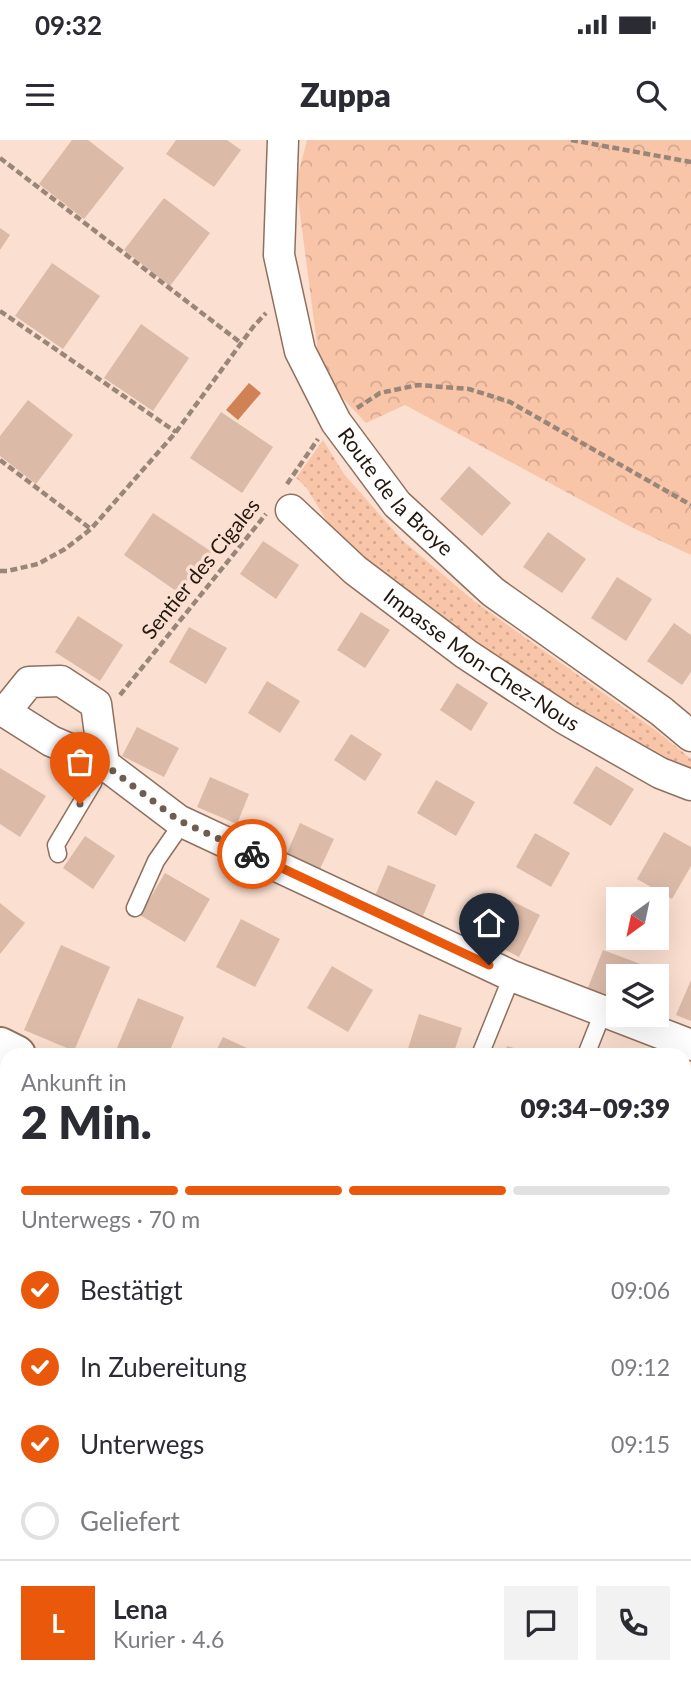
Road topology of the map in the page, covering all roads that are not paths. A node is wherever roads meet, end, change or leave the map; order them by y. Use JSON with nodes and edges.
{"nodes":[{"id":1,"x":284,"y":140,"type":"edge"},
{"id":2,"x":281,"y":502,"type":"road end"},
{"id":3,"x":691,"y":736,"type":"edge"},
{"id":4,"x":102,"y":763,"type":"junction"},
{"id":5,"x":691,"y":785,"type":"edge"},
{"id":6,"x":183,"y":822,"type":"junction"},
{"id":7,"x":58,"y":854,"type":"dead end"},
{"id":8,"x":135,"y":908,"type":"dead end"},
{"id":9,"x":512,"y":976,"type":"junction"},
{"id":10,"x":603,"y":1012,"type":"junction"},
{"id":11,"x":691,"y":1045,"type":"edge"},
{"id":12,"x":484,"y":1048,"type":"edge"},
{"id":13,"x":589,"y":1048,"type":"edge"}],
"edges":[{"from":1,"to":3,"type":"street","name":"Route de la Broye"},
{"from":2,"to":5,"type":"street","name":"Impasse Mon-Chez-Nous"},
{"from":4,"to":4,"type":"street"},
{"from":4,"to":6,"type":"street"},
{"from":4,"to":7,"type":"lane"},
{"from":6,"to":8,"type":"lane"},
{"from":6,"to":9,"type":"street"},
{"from":9,"to":10,"type":"street"},
{"from":9,"to":12,"type":"lane"},
{"from":10,"to":11,"type":"street"},
{"from":10,"to":13,"type":"lane"}]}
